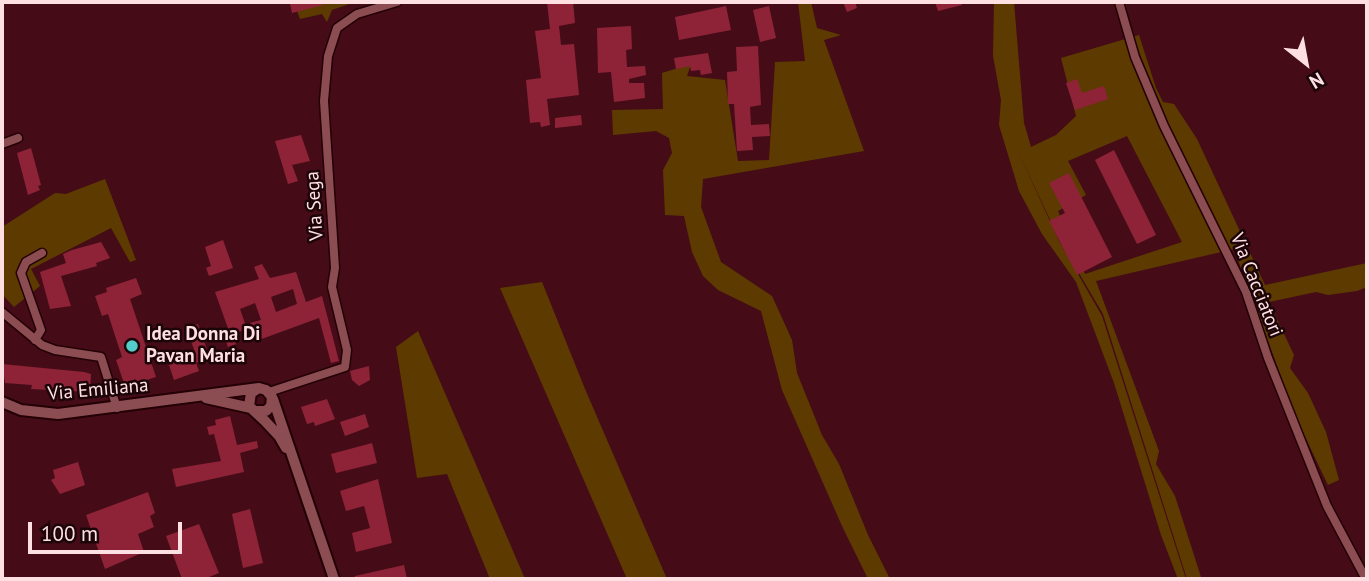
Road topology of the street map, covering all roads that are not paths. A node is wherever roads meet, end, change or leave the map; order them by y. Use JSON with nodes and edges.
{"nodes":[{"id":1,"x":397,"y":2,"type":"edge"},
{"id":2,"x":1119,"y":2,"type":"edge"},
{"id":3,"x":18,"y":138,"type":"dead end"},
{"id":4,"x":2,"y":144,"type":"edge"},
{"id":5,"x":42,"y":253,"type":"dead end"},
{"id":6,"x":2,"y":312,"type":"edge"},
{"id":7,"x":35,"y":340,"type":"junction"},
{"id":8,"x":267,"y":393,"type":"junction"},
{"id":9,"x":200,"y":397,"type":"junction"},
{"id":10,"x":2,"y":404,"type":"edge"},
{"id":11,"x":117,"y":408,"type":"junction"},
{"id":12,"x":252,"y":409,"type":"junction"},
{"id":13,"x":291,"y":456,"type":"junction"},
{"id":14,"x":334,"y":579,"type":"edge"},
{"id":15,"x":1366,"y":579,"type":"edge"}],
"edges":[{"from":1,"to":8,"type":"street","name":"Via Sega"},
{"from":2,"to":15,"type":"street","name":"Via Cacciatori"},
{"from":3,"to":4,"type":"street"},
{"from":5,"to":7,"type":"street"},
{"from":6,"to":7,"type":"street"},
{"from":7,"to":11,"type":"street"},
{"from":8,"to":9,"type":"main road","name":"Via Emiliana"},
{"from":8,"to":12,"type":"main road"},
{"from":8,"to":12,"type":"main road"},
{"from":8,"to":13,"type":"main road"},
{"from":9,"to":11,"type":"main road","name":"Via Emiliana"},
{"from":9,"to":12,"type":"main road","name":"Via Emiliana"},
{"from":10,"to":11,"type":"main road","name":"Via Emiliana"},
{"from":12,"to":13,"type":"main road"},
{"from":13,"to":14,"type":"main road"}]}
